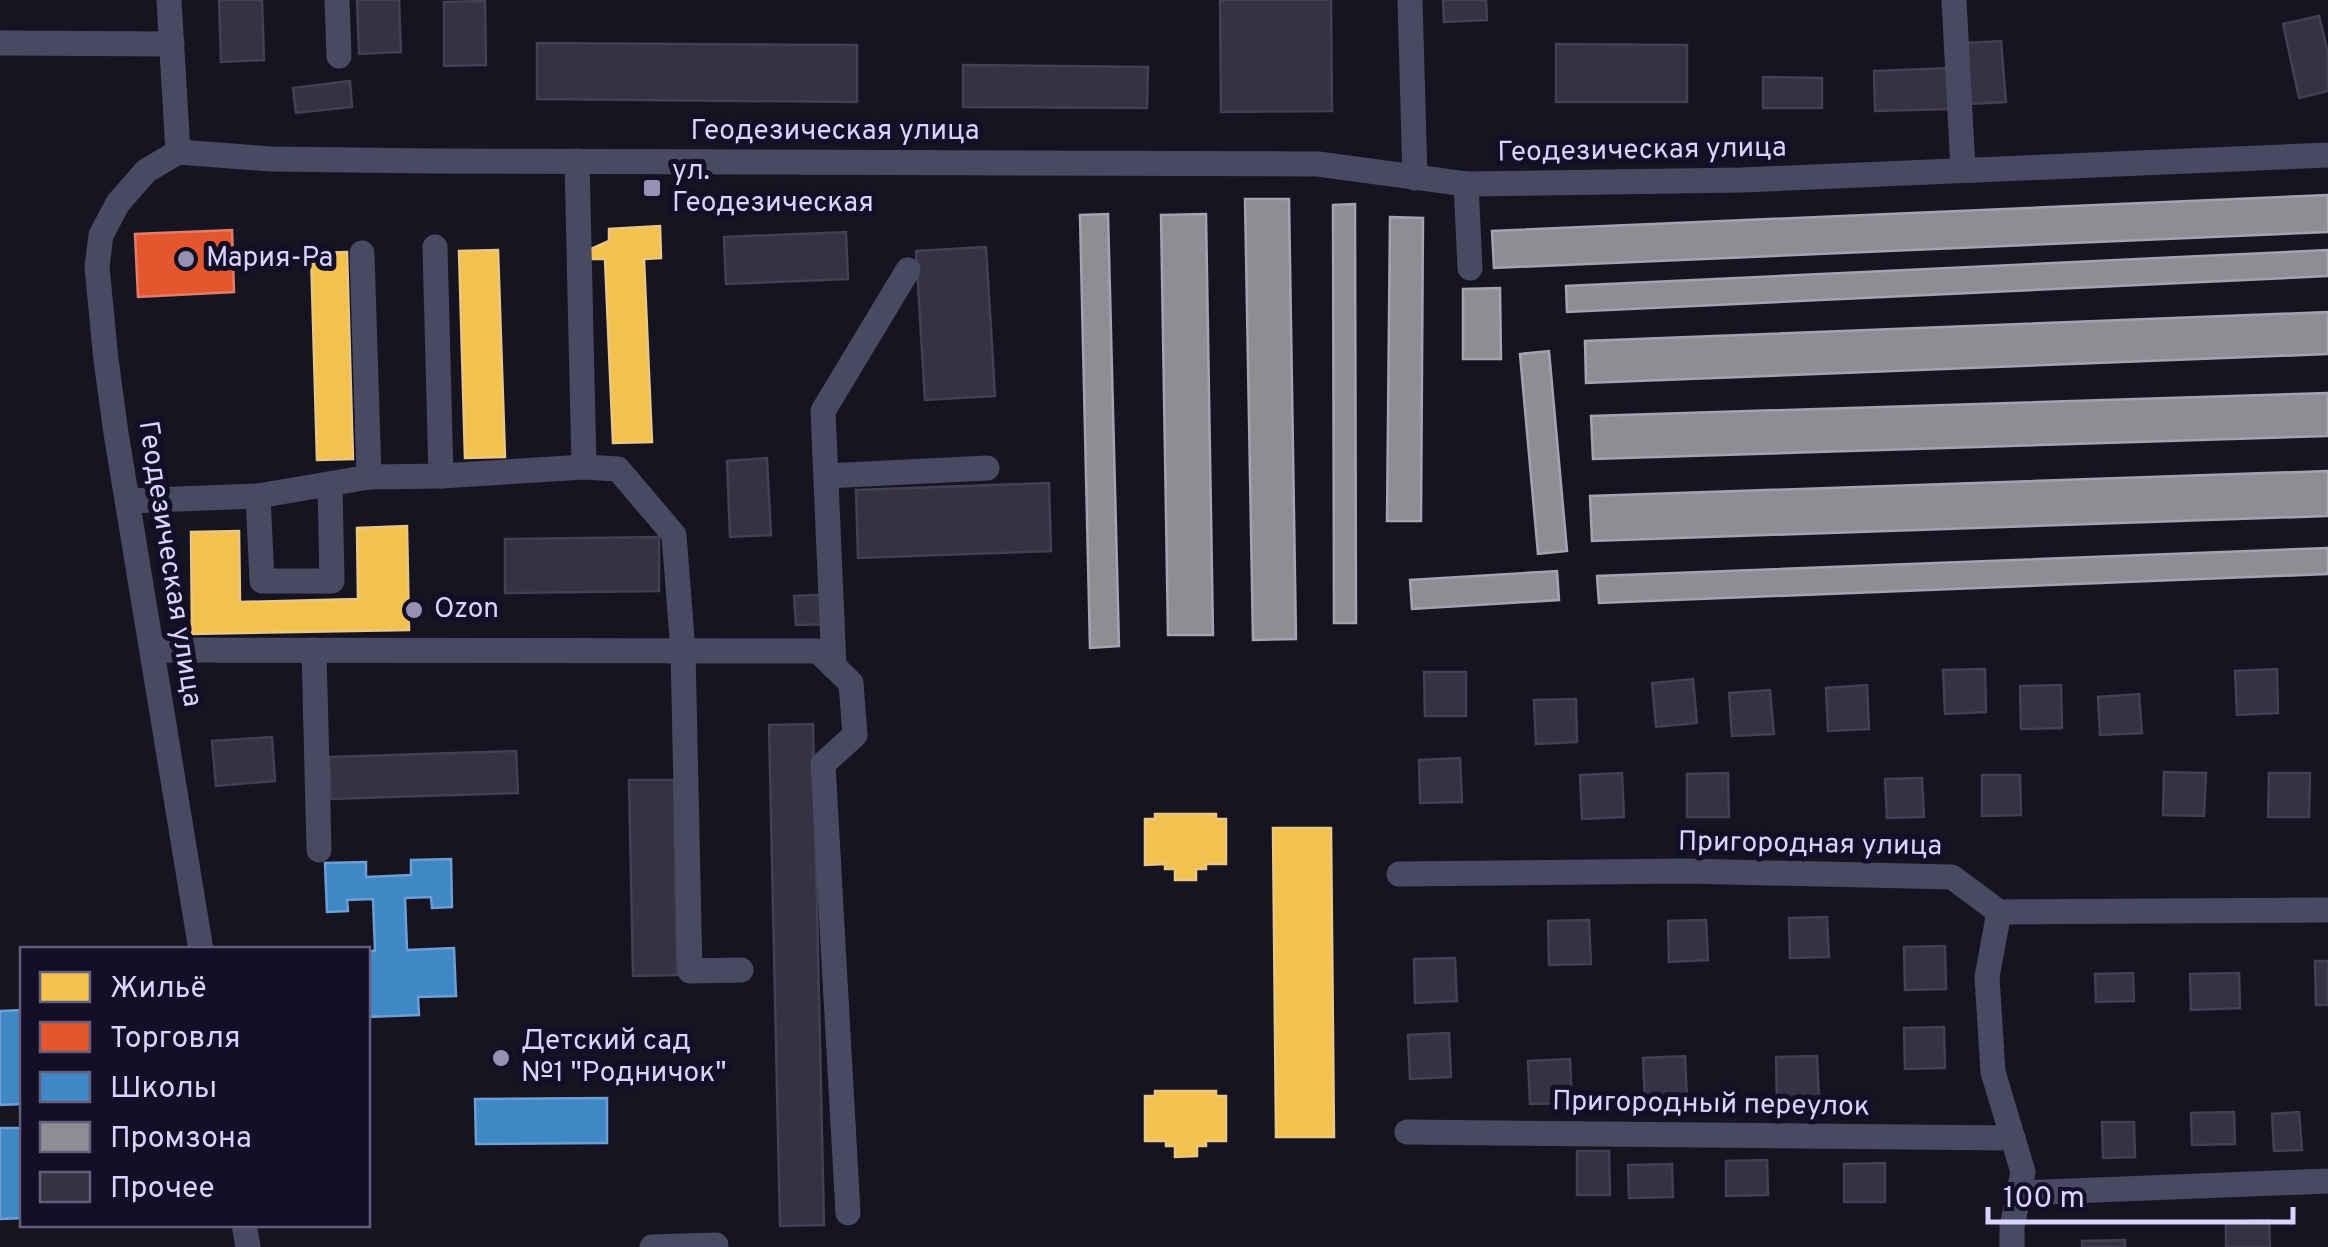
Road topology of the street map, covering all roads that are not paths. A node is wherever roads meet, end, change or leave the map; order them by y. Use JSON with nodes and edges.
{"nodes":[{"id":1,"x":169,"y":0,"type":"edge"},
{"id":2,"x":337,"y":0,"type":"edge"},
{"id":3,"x":1410,"y":0,"type":"edge"},
{"id":4,"x":1954,"y":0,"type":"edge"},
{"id":5,"x":0,"y":42,"type":"edge"},
{"id":6,"x":172,"y":44,"type":"junction"},
{"id":7,"x":339,"y":56,"type":"dead end"},
{"id":8,"x":178,"y":152,"type":"junction"},
{"id":9,"x":2328,"y":156,"type":"edge"},
{"id":10,"x":577,"y":161,"type":"junction"},
{"id":11,"x":1963,"y":170,"type":"junction"},
{"id":12,"x":1416,"y":178,"type":"junction"},
{"id":13,"x":1466,"y":184,"type":"junction"},
{"id":14,"x":436,"y":247,"type":"dead end"},
{"id":15,"x":362,"y":253,"type":"dead end"},
{"id":16,"x":1470,"y":268,"type":"dead end"},
{"id":17,"x":908,"y":270,"type":"dead end"},
{"id":18,"x":584,"y":466,"type":"junction"},
{"id":19,"x":988,"y":468,"type":"dead end"},
{"id":20,"x":441,"y":476,"type":"junction"},
{"id":21,"x":826,"y":476,"type":"junction"},
{"id":22,"x":369,"y":477,"type":"junction"},
{"id":23,"x":330,"y":484,"type":"junction"},
{"id":24,"x":258,"y":496,"type":"junction"},
{"id":25,"x":128,"y":501,"type":"junction"},
{"id":26,"x":153,"y":650,"type":"junction"},
{"id":27,"x":314,"y":650,"type":"junction"},
{"id":28,"x":683,"y":651,"type":"junction"},
{"id":29,"x":834,"y":667,"type":"junction"},
{"id":30,"x":319,"y":850,"type":"dead end"},
{"id":31,"x":1399,"y":874,"type":"dead end"},
{"id":32,"x":2328,"y":910,"type":"edge"},
{"id":33,"x":1999,"y":912,"type":"junction"},
{"id":34,"x":201,"y":947,"type":"edge"},
{"id":35,"x":740,"y":970,"type":"dead end"},
{"id":36,"x":1408,"y":1132,"type":"dead end"},
{"id":37,"x":2013,"y":1138,"type":"junction"},
{"id":38,"x":2328,"y":1182,"type":"edge"},
{"id":39,"x":2020,"y":1192,"type":"junction"},
{"id":40,"x":848,"y":1213,"type":"dead end"},
{"id":41,"x":716,"y":1245,"type":"edge"},
{"id":42,"x":652,"y":1247,"type":"edge"},
{"id":43,"x":2012,"y":1247,"type":"edge"}],
"edges":[{"from":1,"to":6,"type":"street"},
{"from":2,"to":7,"type":"street"},
{"from":3,"to":12,"type":"street"},
{"from":4,"to":11,"type":"street"},
{"from":5,"to":6,"type":"street"},
{"from":6,"to":8,"type":"street"},
{"from":8,"to":10,"type":"street","name":"Геодезическая улица"},
{"from":8,"to":25,"type":"street","name":"Геодезическая улица"},
{"from":9,"to":11,"type":"street","name":"Геодезическая улица"},
{"from":10,"to":12,"type":"street","name":"Геодезическая улица"},
{"from":10,"to":18,"type":"street"},
{"from":11,"to":13,"type":"street","name":"Геодезическая улица"},
{"from":12,"to":13,"type":"street","name":"Геодезическая улица"},
{"from":13,"to":16,"type":"street"},
{"from":14,"to":20,"type":"street"},
{"from":15,"to":22,"type":"street"},
{"from":17,"to":21,"type":"street"},
{"from":18,"to":20,"type":"street"},
{"from":18,"to":28,"type":"street"},
{"from":19,"to":21,"type":"street"},
{"from":20,"to":22,"type":"street"},
{"from":21,"to":29,"type":"street"},
{"from":22,"to":23,"type":"street"},
{"from":23,"to":24,"type":"street"},
{"from":23,"to":24,"type":"street"},
{"from":24,"to":25,"type":"street"},
{"from":25,"to":26,"type":"street","name":"Геодезическая улица"},
{"from":26,"to":27,"type":"street"},
{"from":26,"to":34,"type":"street","name":"Геодезическая улица"},
{"from":27,"to":28,"type":"street"},
{"from":27,"to":30,"type":"street"},
{"from":28,"to":29,"type":"street"},
{"from":28,"to":35,"type":"street"},
{"from":29,"to":40,"type":"street"},
{"from":31,"to":33,"type":"street","name":"Пригородная улица"},
{"from":32,"to":33,"type":"street"},
{"from":33,"to":37,"type":"street"},
{"from":36,"to":37,"type":"street","name":"Пригородный переулок"},
{"from":37,"to":39,"type":"street"},
{"from":38,"to":39,"type":"street"},
{"from":39,"to":43,"type":"street"},
{"from":41,"to":42,"type":"street"}]}
